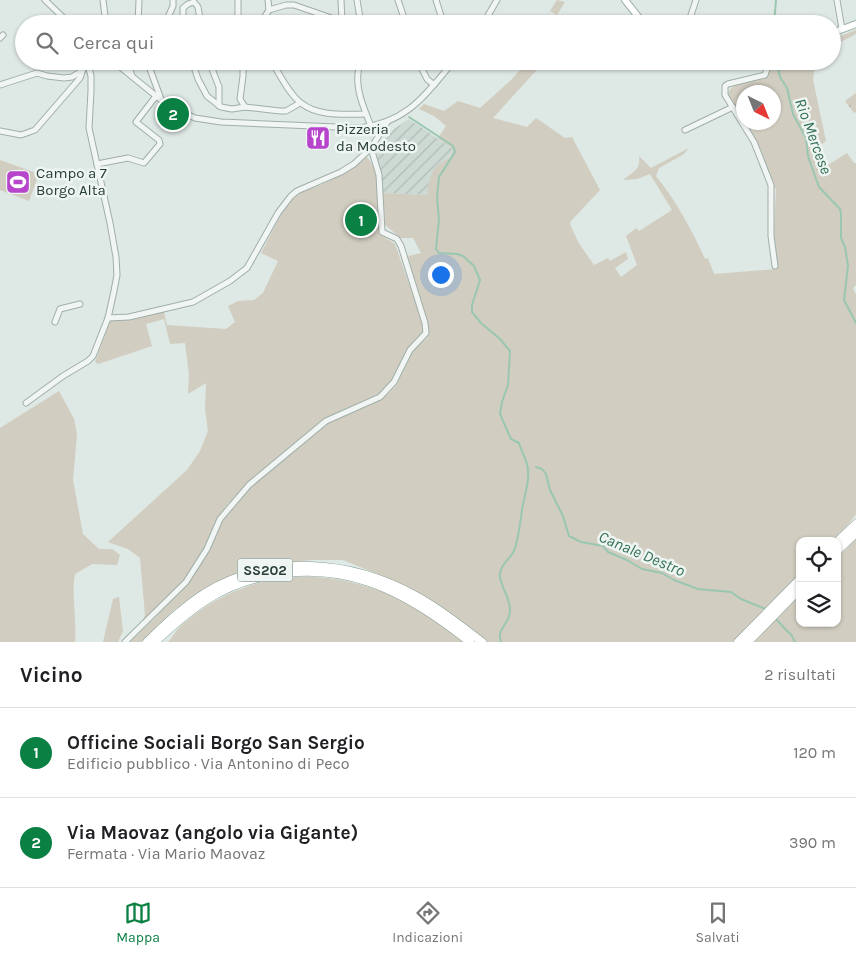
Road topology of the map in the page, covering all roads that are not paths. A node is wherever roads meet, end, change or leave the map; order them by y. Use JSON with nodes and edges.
{"nodes":[{"id":1,"x":44,"y":0,"type":"edge"},
{"id":2,"x":103,"y":0,"type":"edge"},
{"id":3,"x":139,"y":0,"type":"edge"},
{"id":4,"x":173,"y":0,"type":"edge"},
{"id":5,"x":238,"y":0,"type":"edge"},
{"id":6,"x":268,"y":0,"type":"edge"},
{"id":7,"x":304,"y":0,"type":"edge"},
{"id":8,"x":341,"y":0,"type":"edge"},
{"id":9,"x":357,"y":0,"type":"edge"},
{"id":10,"x":398,"y":0,"type":"edge"},
{"id":11,"x":436,"y":0,"type":"edge"},
{"id":12,"x":497,"y":0,"type":"edge"},
{"id":13,"x":626,"y":0,"type":"edge"},
{"id":14,"x":696,"y":0,"type":"edge"},
{"id":15,"x":837,"y":0,"type":"edge"},
{"id":16,"x":304,"y":8,"type":"junction"},
{"id":17,"x":269,"y":10,"type":"junction"},
{"id":18,"x":60,"y":15,"type":"edge"},
{"id":19,"x":105,"y":15,"type":"edge"},
{"id":20,"x":138,"y":15,"type":"edge"},
{"id":21,"x":169,"y":15,"type":"edge"},
{"id":22,"x":183,"y":15,"type":"edge"},
{"id":23,"x":199,"y":15,"type":"edge"},
{"id":24,"x":238,"y":15,"type":"edge"},
{"id":25,"x":266,"y":15,"type":"edge"},
{"id":26,"x":324,"y":15,"type":"edge"},
{"id":27,"x":342,"y":15,"type":"edge"},
{"id":28,"x":360,"y":15,"type":"edge"},
{"id":29,"x":403,"y":15,"type":"edge"},
{"id":30,"x":441,"y":15,"type":"edge"},
{"id":31,"x":488,"y":15,"type":"edge"},
{"id":32,"x":637,"y":15,"type":"edge"},
{"id":33,"x":691,"y":15,"type":"edge"},
{"id":34,"x":840,"y":15,"type":"edge"},
{"id":35,"x":841,"y":23,"type":"edge"},
{"id":36,"x":856,"y":24,"type":"edge"},
{"id":37,"x":842,"y":29,"type":"joint"},
{"id":38,"x":89,"y":70,"type":"edge"},
{"id":39,"x":124,"y":70,"type":"edge"},
{"id":40,"x":130,"y":70,"type":"edge"},
{"id":41,"x":150,"y":70,"type":"edge"},
{"id":42,"x":195,"y":70,"type":"edge"},
{"id":43,"x":212,"y":70,"type":"edge"},
{"id":44,"x":243,"y":70,"type":"edge"},
{"id":45,"x":277,"y":70,"type":"edge"},
{"id":46,"x":358,"y":70,"type":"edge"},
{"id":47,"x":422,"y":70,"type":"edge"},
{"id":48,"x":446,"y":70,"type":"edge"},
{"id":49,"x":767,"y":70,"type":"edge"},
{"id":50,"x":83,"y":71,"type":"joint"},
{"id":51,"x":132,"y":76,"type":"junction"},
{"id":52,"x":0,"y":85,"type":"edge"},
{"id":53,"x":434,"y":85,"type":"junction"},
{"id":54,"x":156,"y":96,"type":"junction"},
{"id":55,"x":161,"y":100,"type":"junction"},
{"id":56,"x":300,"y":103,"type":"junction"},
{"id":57,"x":219,"y":106,"type":"junction"},
{"id":58,"x":245,"y":107,"type":"junction"},
{"id":59,"x":733,"y":107,"type":"junction"},
{"id":60,"x":366,"y":114,"type":"junction"},
{"id":61,"x":389,"y":121,"type":"junction"},
{"id":62,"x":371,"y":126,"type":"junction"},
{"id":63,"x":685,"y":130,"type":"dead end"},
{"id":64,"x":0,"y":131,"type":"edge"},
{"id":65,"x":371,"y":148,"type":"junction"},
{"id":66,"x":97,"y":164,"type":"junction"},
{"id":67,"x":776,"y":266,"type":"dead end"},
{"id":68,"x":80,"y":304,"type":"dead end"},
{"id":69,"x":108,"y":318,"type":"junction"},
{"id":70,"x":55,"y":322,"type":"dead end"},
{"id":71,"x":26,"y":403,"type":"dead end"},
{"id":72,"x":856,"y":524,"type":"edge"},
{"id":73,"x":856,"y":533,"type":"edge"},
{"id":74,"x":841,"y":538,"type":"edge"},
{"id":75,"x":841,"y":547,"type":"edge"},
{"id":76,"x":797,"y":582,"type":"edge"},
{"id":77,"x":400,"y":592,"type":"junction"},
{"id":78,"x":796,"y":592,"type":"edge"},
{"id":79,"x":126,"y":642,"type":"edge"},
{"id":80,"x":147,"y":642,"type":"edge"},
{"id":81,"x":156,"y":642,"type":"edge"},
{"id":82,"x":470,"y":642,"type":"edge"},
{"id":83,"x":482,"y":642,"type":"edge"},
{"id":84,"x":738,"y":642,"type":"edge"},
{"id":85,"x":748,"y":642,"type":"edge"}],
"edges":[{"from":1,"to":18,"type":"street"},
{"from":2,"to":19,"type":"street"},
{"from":3,"to":20,"type":"street"},
{"from":4,"to":21,"type":"street"},
{"from":5,"to":24,"type":"street"},
{"from":6,"to":17,"type":"street"},
{"from":7,"to":16,"type":"street"},
{"from":8,"to":27,"type":"street"},
{"from":9,"to":28,"type":"street"},
{"from":10,"to":29,"type":"street"},
{"from":11,"to":30,"type":"street"},
{"from":12,"to":31,"type":"street"},
{"from":13,"to":32,"type":"main road"},
{"from":14,"to":33,"type":"street"},
{"from":15,"to":34,"type":"street"},
{"from":16,"to":17,"type":"street"},
{"from":16,"to":26,"type":"street"},
{"from":17,"to":25,"type":"street"},
{"from":22,"to":23,"type":"street"},
{"from":35,"to":37,"type":"street"},
{"from":36,"to":37,"type":"main road"},
{"from":38,"to":66,"type":"street"},
{"from":39,"to":51,"type":"street"},
{"from":40,"to":51,"type":"street"},
{"from":41,"to":55,"type":"street"},
{"from":42,"to":57,"type":"street"},
{"from":43,"to":57,"type":"street"},
{"from":44,"to":58,"type":"street"},
{"from":45,"to":56,"type":"street"},
{"from":46,"to":60,"type":"street"},
{"from":47,"to":53,"type":"street"},
{"from":48,"to":53,"type":"street"},
{"from":49,"to":59,"type":"street"},
{"from":50,"to":52,"type":"street"},
{"from":50,"to":64,"type":"street"},
{"from":51,"to":54,"type":"street"},
{"from":53,"to":61,"type":"street"},
{"from":54,"to":55,"type":"street"},
{"from":54,"to":66,"type":"street"},
{"from":55,"to":62,"type":"street"},
{"from":56,"to":58,"type":"street"},
{"from":56,"to":60,"type":"street"},
{"from":57,"to":58,"type":"street"},
{"from":59,"to":63,"type":"street"},
{"from":59,"to":67,"type":"street"},
{"from":60,"to":62,"type":"street"},
{"from":61,"to":62,"type":"street"},
{"from":61,"to":65,"type":"street"},
{"from":65,"to":69,"type":"street"},
{"from":65,"to":79,"type":"street"},
{"from":66,"to":69,"type":"street"},
{"from":68,"to":70,"type":"street"},
{"from":69,"to":71,"type":"street"},
{"from":72,"to":74,"type":"highway"},
{"from":73,"to":75,"type":"highway"},
{"from":76,"to":84,"type":"highway"},
{"from":77,"to":80,"type":"highway","number":"SS202"},
{"from":77,"to":81,"type":"highway","number":"SS202"},
{"from":77,"to":82,"type":"highway","number":"SS202"},
{"from":77,"to":83,"type":"highway","number":"SS202"},
{"from":78,"to":85,"type":"highway"}]}
